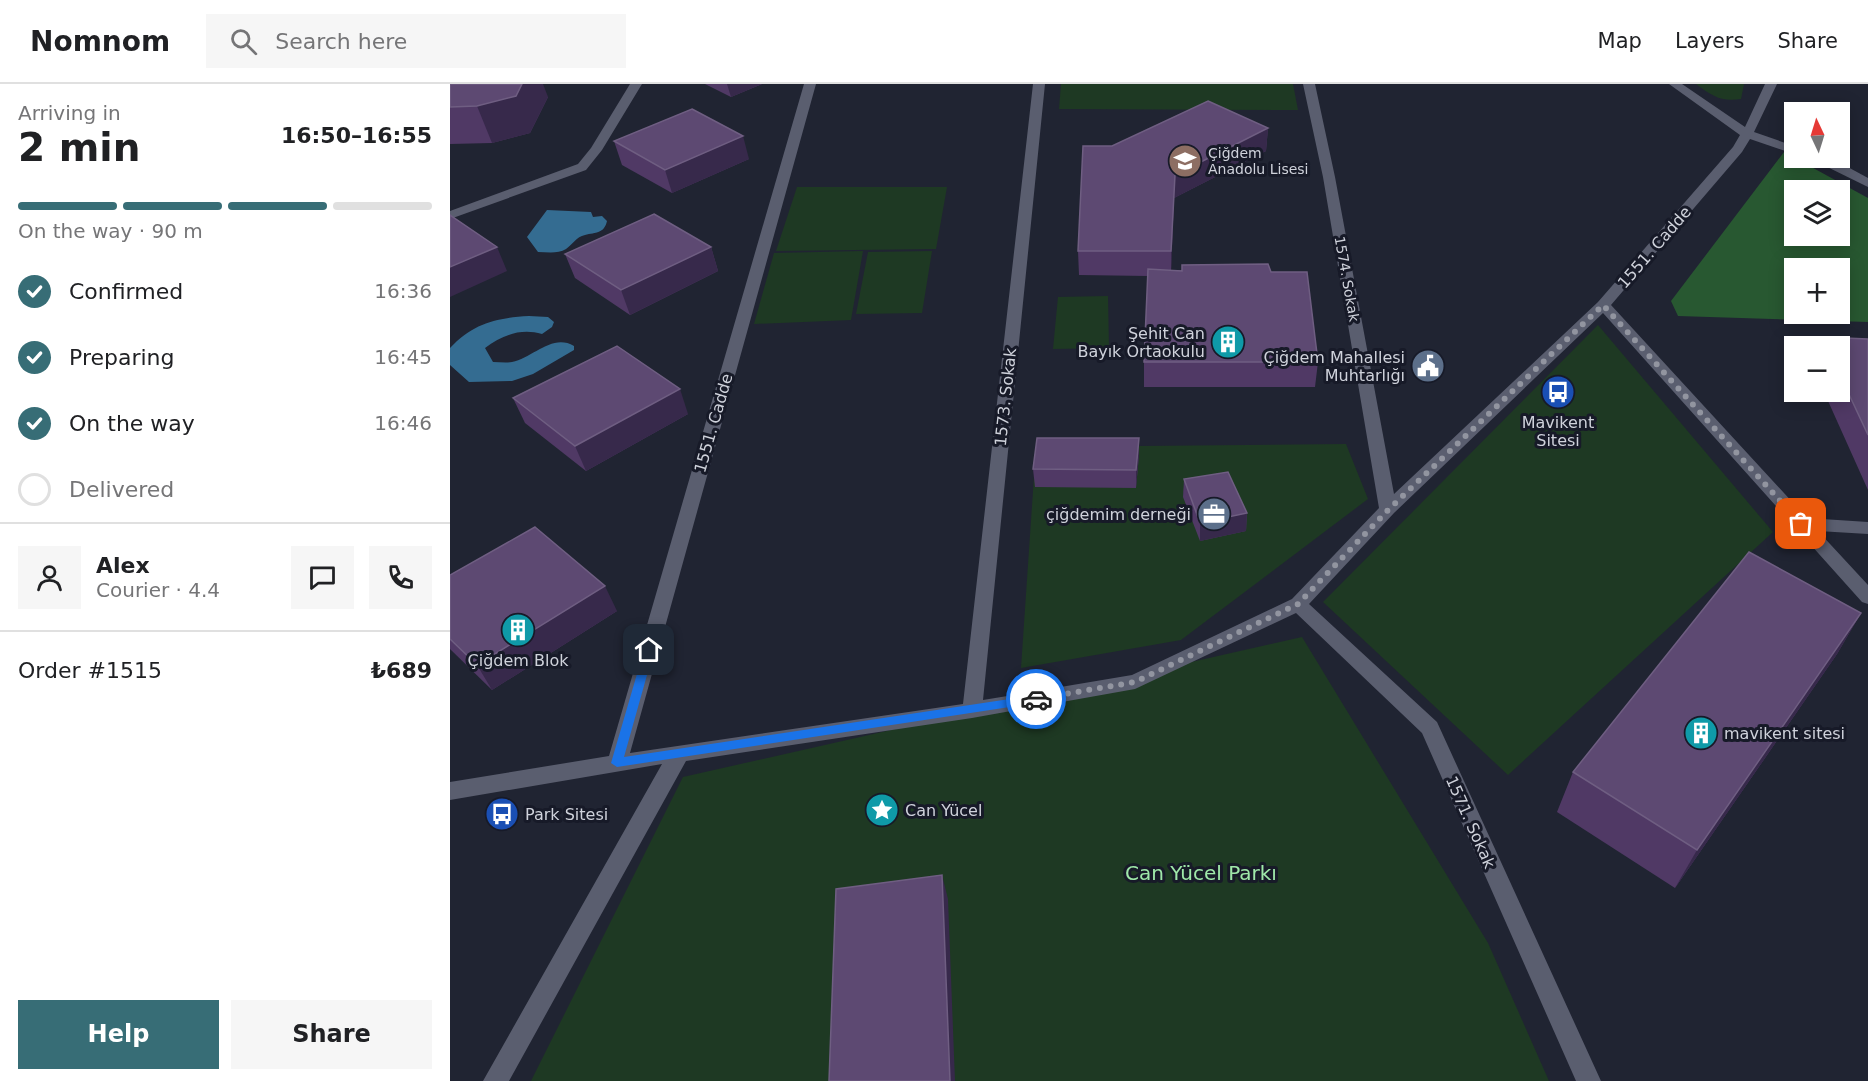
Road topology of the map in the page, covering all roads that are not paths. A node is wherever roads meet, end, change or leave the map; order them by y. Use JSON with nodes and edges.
{"nodes":[{"id":1,"x":636,"y":84,"type":"edge"},
{"id":2,"x":810,"y":84,"type":"edge"},
{"id":3,"x":1039,"y":84,"type":"edge"},
{"id":4,"x":1309,"y":84,"type":"edge"},
{"id":5,"x":1675,"y":84,"type":"edge"},
{"id":6,"x":1771,"y":84,"type":"edge"},
{"id":7,"x":1748,"y":135,"type":"junction"},
{"id":8,"x":1784,"y":147,"type":"edge"},
{"id":9,"x":1841,"y":168,"type":"edge"},
{"id":10,"x":1868,"y":183,"type":"edge"},
{"id":11,"x":450,"y":215,"type":"edge"},
{"id":12,"x":1603,"y":305,"type":"junction"},
{"id":13,"x":1388,"y":510,"type":"junction"},
{"id":14,"x":1801,"y":524,"type":"junction"},
{"id":15,"x":1868,"y":528,"type":"edge"},
{"id":16,"x":1868,"y":597,"type":"edge"},
{"id":17,"x":1298,"y":604,"type":"junction"},
{"id":18,"x":972,"y":710,"type":"junction"},
{"id":19,"x":679,"y":754,"type":"junction"},
{"id":20,"x":617,"y":763,"type":"junction"},
{"id":21,"x":450,"y":791,"type":"edge"},
{"id":22,"x":495,"y":1081,"type":"edge"},
{"id":23,"x":1589,"y":1081,"type":"edge"}],
"edges":[{"from":1,"to":11,"type":"street"},
{"from":2,"to":20,"type":"street","name":"1551. Cadde"},
{"from":3,"to":18,"type":"street","name":"1573. Sokak"},
{"from":4,"to":13,"type":"street","name":"1574. Sokak"},
{"from":5,"to":7,"type":"street"},
{"from":6,"to":7,"type":"street","name":"1551. Cadde"},
{"from":7,"to":8,"type":"street"},
{"from":7,"to":12,"type":"street","name":"1551. Cadde"},
{"from":9,"to":10,"type":"street"},
{"from":12,"to":13,"type":"street","name":"1551. Cadde"},
{"from":12,"to":14,"type":"street"},
{"from":13,"to":17,"type":"street","name":"1551. Cadde"},
{"from":14,"to":15,"type":"street"},
{"from":14,"to":16,"type":"street"},
{"from":17,"to":18,"type":"street","name":"1551. Cadde"},
{"from":17,"to":23,"type":"street","name":"1571. Sokak"},
{"from":18,"to":19,"type":"street","name":"1551. Cadde"},
{"from":19,"to":20,"type":"street","name":"1551. Cadde"},
{"from":19,"to":22,"type":"street"},
{"from":20,"to":21,"type":"street","name":"1551. Cadde"}]}
